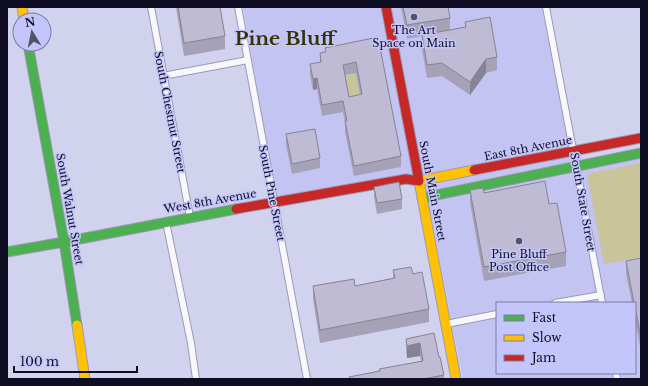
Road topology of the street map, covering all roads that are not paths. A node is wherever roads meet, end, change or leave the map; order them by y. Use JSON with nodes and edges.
{"nodes":[{"id":1,"x":150,"y":7,"type":"edge"},
{"id":2,"x":238,"y":7,"type":"edge"},
{"id":3,"x":386,"y":7,"type":"edge"},
{"id":4,"x":546,"y":7,"type":"edge"},
{"id":5,"x":29,"y":52,"type":"edge"},
{"id":6,"x":248,"y":60,"type":"junction"},
{"id":7,"x":163,"y":76,"type":"junction"},
{"id":8,"x":641,"y":138,"type":"edge"},
{"id":9,"x":574,"y":151,"type":"junction"},
{"id":10,"x":641,"y":153,"type":"edge"},
{"id":11,"x":576,"y":166,"type":"junction"},
{"id":12,"x":419,"y":181,"type":"junction"},
{"id":13,"x":422,"y":198,"type":"junction"},
{"id":14,"x":274,"y":202,"type":"junction"},
{"id":15,"x":190,"y":217,"type":"junction"},
{"id":16,"x":166,"y":222,"type":"junction"},
{"id":17,"x":64,"y":242,"type":"junction"},
{"id":18,"x":7,"y":252,"type":"edge"},
{"id":19,"x":601,"y":295,"type":"junction"},
{"id":20,"x":561,"y":302,"type":"edge"},
{"id":21,"x":602,"y":302,"type":"edge"},
{"id":22,"x":496,"y":314,"type":"edge"},
{"id":23,"x":446,"y":324,"type":"junction"},
{"id":24,"x":85,"y":379,"type":"edge"},
{"id":25,"x":196,"y":379,"type":"edge"},
{"id":26,"x":307,"y":379,"type":"edge"},
{"id":27,"x":456,"y":379,"type":"edge"}],
"edges":[{"from":1,"to":7,"type":"street","name":"South Chestnut Street"},
{"from":2,"to":6,"type":"street","name":"South Pine Street"},
{"from":3,"to":12,"type":"main road","name":"South Main Street"},
{"from":4,"to":9,"type":"street","name":"South State Street"},
{"from":5,"to":17,"type":"main road","name":"South Walnut Street"},
{"from":6,"to":7,"type":"street"},
{"from":6,"to":14,"type":"street","name":"South Pine Street"},
{"from":7,"to":15,"type":"street","name":"South Chestnut Street"},
{"from":8,"to":9,"type":"main road","name":"East 8th Avenue"},
{"from":9,"to":11,"type":"street","name":"South State Street"},
{"from":9,"to":12,"type":"main road","name":"East 8th Avenue"},
{"from":10,"to":11,"type":"main road"},
{"from":11,"to":13,"type":"main road"},
{"from":11,"to":19,"type":"street","name":"South State Street"},
{"from":12,"to":13,"type":"main road","name":"South Main Street"},
{"from":12,"to":14,"type":"main road","name":"West 8th Avenue"},
{"from":13,"to":23,"type":"main road","name":"South Main Street"},
{"from":14,"to":15,"type":"main road","name":"West 8th Avenue"},
{"from":14,"to":26,"type":"street","name":"South Pine Street"},
{"from":15,"to":16,"type":"main road","name":"West 8th Avenue"},
{"from":16,"to":17,"type":"main road","name":"West 8th Avenue"},
{"from":16,"to":25,"type":"street"},
{"from":17,"to":18,"type":"main road","name":"West 8th Avenue"},
{"from":17,"to":24,"type":"main road","name":"South Walnut Street"},
{"from":19,"to":20,"type":"street"},
{"from":19,"to":21,"type":"street","name":"South State Street"},
{"from":22,"to":23,"type":"street"},
{"from":23,"to":27,"type":"main road","name":"South Main Street"}]}
